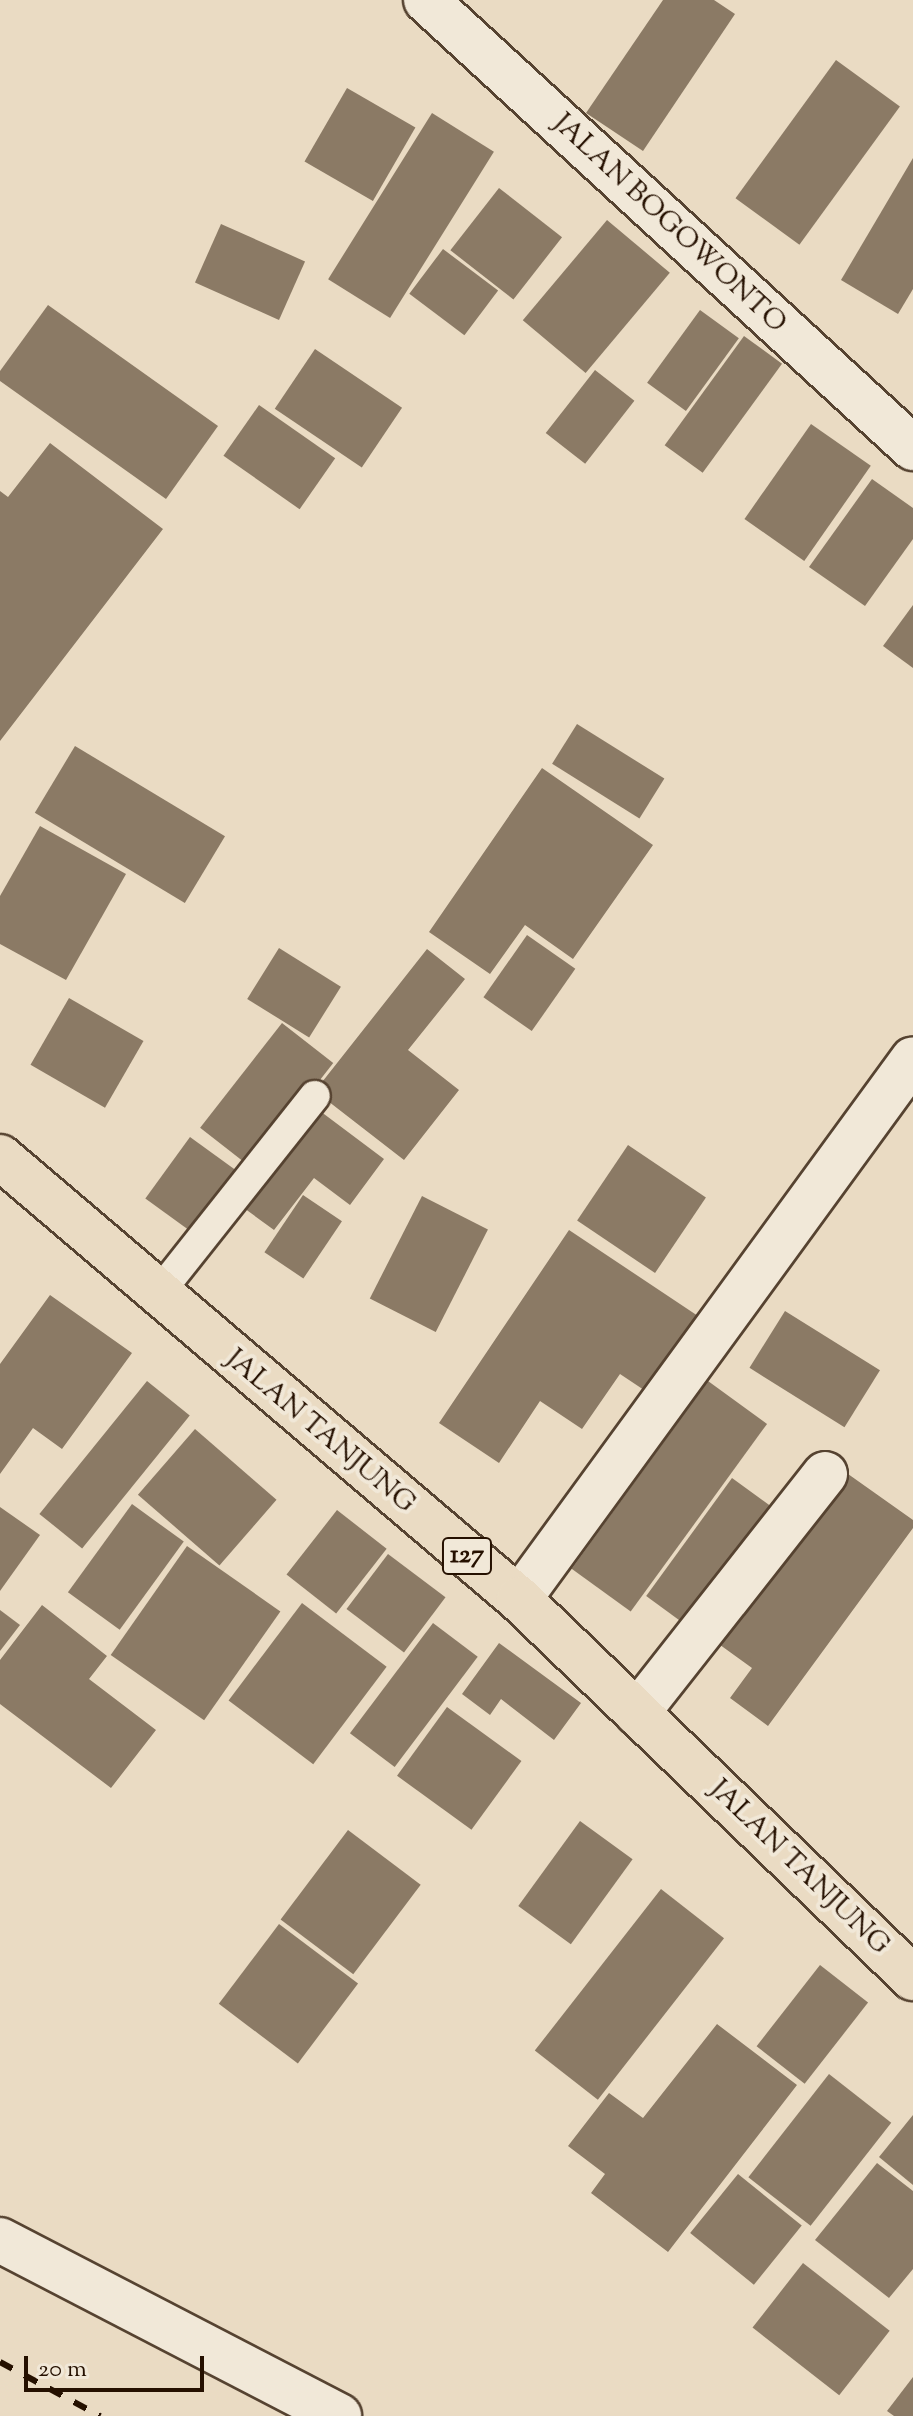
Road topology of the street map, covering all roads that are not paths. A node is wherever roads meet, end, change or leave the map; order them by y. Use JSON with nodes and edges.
{"nodes":[{"id":1,"x":426,"y":0,"type":"edge"},
{"id":2,"x":913,"y":448,"type":"edge"},
{"id":3,"x":913,"y":1059,"type":"edge"},
{"id":4,"x":315,"y":1096,"type":"dead end"},
{"id":5,"x":0,"y":1157,"type":"edge"},
{"id":6,"x":157,"y":1295,"type":"junction"},
{"id":7,"x":825,"y":1474,"type":"dead end"},
{"id":8,"x":519,"y":1599,"type":"junction"},
{"id":9,"x":637,"y":1713,"type":"junction"},
{"id":10,"x":913,"y":1978,"type":"edge"},
{"id":11,"x":0,"y":2240,"type":"edge"},
{"id":12,"x":339,"y":2416,"type":"edge"}],
"edges":[{"from":1,"to":2,"type":"street","name":"JALAN BOGOWONTO"},
{"from":3,"to":8,"type":"street"},
{"from":4,"to":6,"type":"lane"},
{"from":5,"to":6,"type":"main road","name":"JALAN TANJUNG","number":"127"},
{"from":6,"to":8,"type":"main road","name":"JALAN TANJUNG","number":"127"},
{"from":7,"to":9,"type":"street"},
{"from":8,"to":9,"type":"main road","name":"JALAN TANJUNG","number":"127"},
{"from":9,"to":10,"type":"main road","name":"JALAN TANJUNG","number":"127"},
{"from":11,"to":12,"type":"street"}]}
